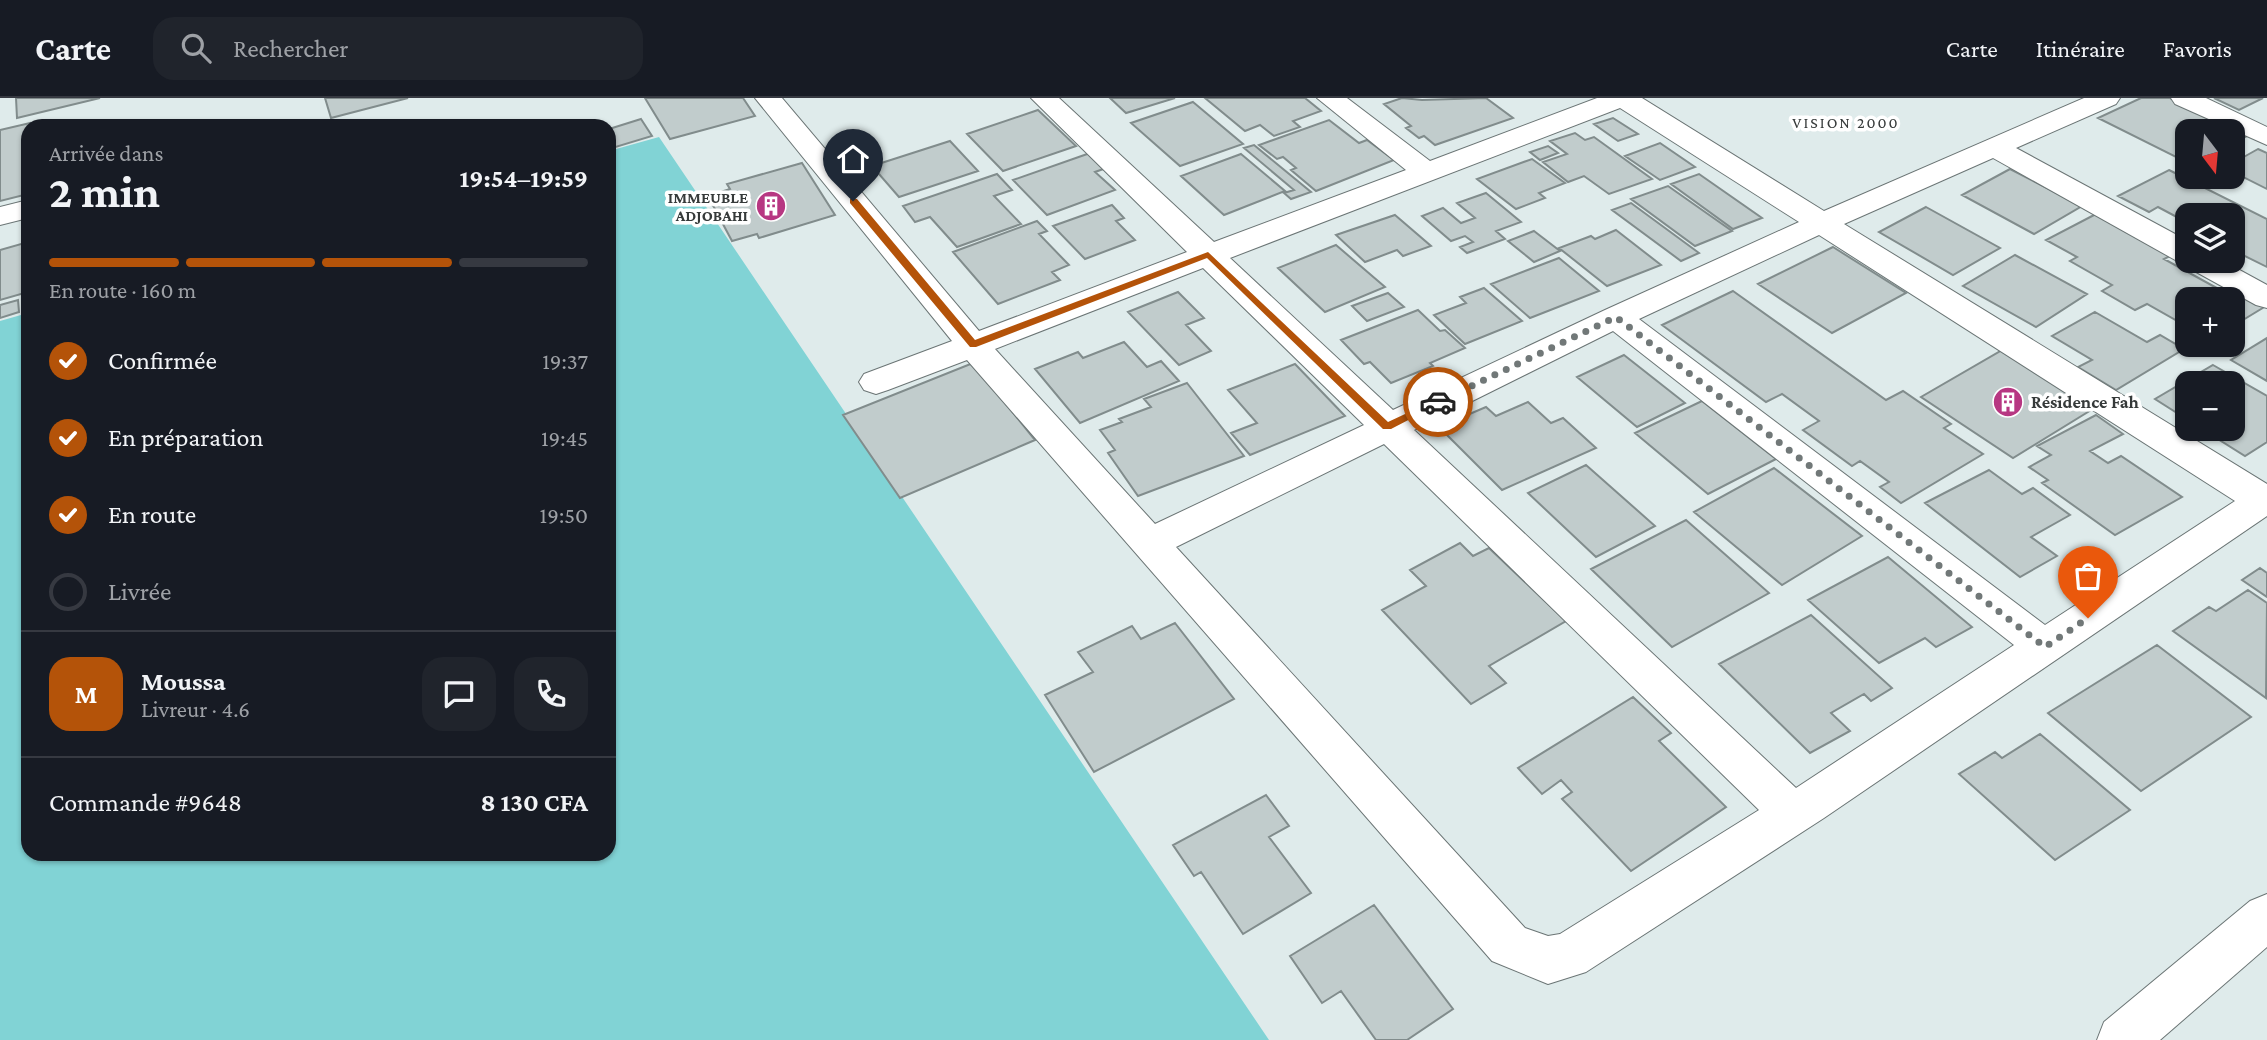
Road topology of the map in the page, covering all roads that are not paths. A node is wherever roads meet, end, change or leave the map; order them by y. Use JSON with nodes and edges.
{"nodes":[{"id":1,"x":768,"y":98,"type":"edge"},
{"id":2,"x":1044,"y":98,"type":"edge"},
{"id":3,"x":1330,"y":98,"type":"edge"},
{"id":4,"x":1622,"y":98,"type":"edge"},
{"id":5,"x":2107,"y":98,"type":"edge"},
{"id":6,"x":2184,"y":98,"type":"edge"},
{"id":7,"x":2267,"y":137,"type":"edge"},
{"id":8,"x":1995,"y":148,"type":"junction"},
{"id":9,"x":1426,"y":172,"type":"junction"},
{"id":10,"x":21,"y":211,"type":"edge"},
{"id":11,"x":0,"y":216,"type":"edge"},
{"id":12,"x":1823,"y":222,"type":"junction"},
{"id":13,"x":2175,"y":247,"type":"edge"},
{"id":14,"x":1208,"y":255,"type":"junction"},
{"id":15,"x":2222,"y":273,"type":"edge"},
{"id":16,"x":2267,"y":298,"type":"edge"},
{"id":17,"x":1616,"y":317,"type":"junction"},
{"id":18,"x":973,"y":345,"type":"junction"},
{"id":19,"x":876,"y":382,"type":"dead end"},
{"id":20,"x":1387,"y":427,"type":"junction"},
{"id":21,"x":2265,"y":500,"type":"edge"},
{"id":22,"x":1150,"y":543,"type":"junction"},
{"id":23,"x":2045,"y":647,"type":"junction"},
{"id":24,"x":1793,"y":813,"type":"junction"},
{"id":25,"x":2267,"y":916,"type":"edge"},
{"id":26,"x":2122,"y":1040,"type":"edge"}],
"edges":[{"from":1,"to":18,"type":"street"},
{"from":2,"to":14,"type":"street"},
{"from":3,"to":9,"type":"street"},
{"from":4,"to":9,"type":"street"},
{"from":4,"to":12,"type":"street"},
{"from":5,"to":8,"type":"street"},
{"from":6,"to":7,"type":"street"},
{"from":8,"to":12,"type":"street"},
{"from":8,"to":13,"type":"street"},
{"from":9,"to":14,"type":"street"},
{"from":10,"to":11,"type":"street"},
{"from":12,"to":17,"type":"street"},
{"from":12,"to":21,"type":"street"},
{"from":14,"to":18,"type":"street"},
{"from":14,"to":20,"type":"street"},
{"from":15,"to":16,"type":"street"},
{"from":17,"to":20,"type":"street"},
{"from":17,"to":23,"type":"street"},
{"from":18,"to":19,"type":"street"},
{"from":18,"to":22,"type":"street"},
{"from":20,"to":22,"type":"street"},
{"from":20,"to":24,"type":"street"},
{"from":21,"to":23,"type":"street"},
{"from":22,"to":24,"type":"street"},
{"from":23,"to":24,"type":"street"},
{"from":25,"to":26,"type":"street"}]}
